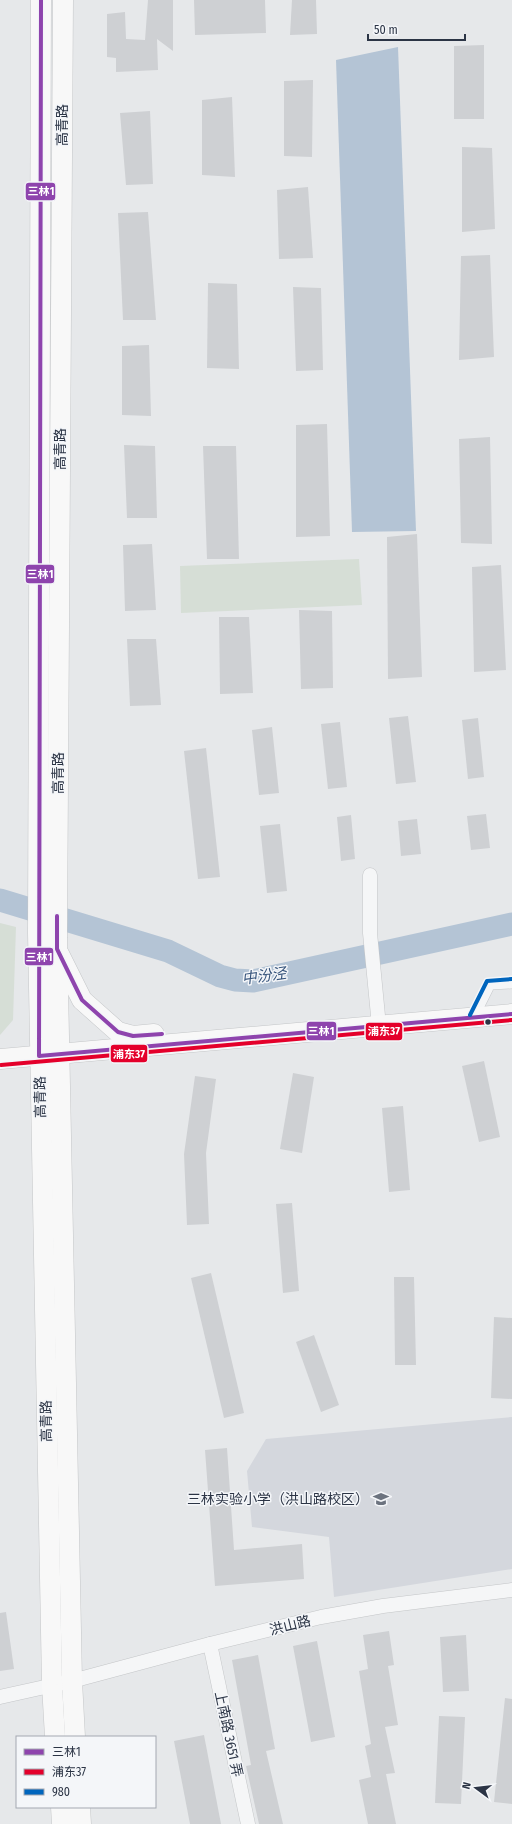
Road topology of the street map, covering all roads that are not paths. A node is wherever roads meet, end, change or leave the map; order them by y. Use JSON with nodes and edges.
{"nodes":[{"id":1,"x":41,"y":0,"type":"edge"},
{"id":2,"x":63,"y":0,"type":"edge"},
{"id":3,"x":370,"y":875,"type":"dead end"},
{"id":4,"x":48,"y":886,"type":"junction"},
{"id":5,"x":57,"y":943,"type":"junction"},
{"id":6,"x":512,"y":985,"type":"edge"},
{"id":7,"x":512,"y":1014,"type":"edge"},
{"id":8,"x":475,"y":1018,"type":"junction"},
{"id":9,"x":379,"y":1026,"type":"junction"},
{"id":10,"x":204,"y":1041,"type":"junction"},
{"id":11,"x":49,"y":1055,"type":"junction"},
{"id":12,"x":0,"y":1059,"type":"edge"},
{"id":13,"x":512,"y":1590,"type":"edge"},
{"id":14,"x":210,"y":1644,"type":"junction"},
{"id":15,"x":72,"y":1681,"type":"junction"},
{"id":16,"x":52,"y":1685,"type":"junction"},
{"id":17,"x":0,"y":1697,"type":"edge"},
{"id":18,"x":56,"y":1736,"type":"edge"},
{"id":19,"x":75,"y":1736,"type":"edge"},
{"id":20,"x":61,"y":1808,"type":"edge"},
{"id":21,"x":80,"y":1808,"type":"edge"},
{"id":22,"x":62,"y":1824,"type":"edge"},
{"id":23,"x":81,"y":1824,"type":"edge"},
{"id":24,"x":248,"y":1824,"type":"edge"}],
"edges":[{"from":1,"to":4,"type":"main road","name":"高青路"},
{"from":2,"to":4,"type":"main road","name":"高青路"},
{"from":3,"to":9,"type":"street"},
{"from":4,"to":5,"type":"main road","name":"高青路"},
{"from":4,"to":11,"type":"main road","name":"高青路"},
{"from":5,"to":10,"type":"main road"},
{"from":5,"to":11,"type":"main road","name":"高青路"},
{"from":6,"to":8,"type":"lane"},
{"from":7,"to":8,"type":"main road"},
{"from":8,"to":9,"type":"main road"},
{"from":9,"to":10,"type":"main road"},
{"from":10,"to":11,"type":"main road"},
{"from":11,"to":12,"type":"main road"},
{"from":11,"to":15,"type":"main road","name":"高青路"},
{"from":11,"to":16,"type":"main road","name":"高青路"},
{"from":13,"to":14,"type":"street","name":"洪山路"},
{"from":14,"to":15,"type":"street","name":"洪山路"},
{"from":14,"to":24,"type":"street","name":"上南路 3651 弄"},
{"from":15,"to":16,"type":"street","name":"洪山路"},
{"from":15,"to":19,"type":"main road","name":"高青路"},
{"from":16,"to":17,"type":"street","name":"洪山路"},
{"from":16,"to":18,"type":"main road","name":"高青路"},
{"from":20,"to":22,"type":"main road"},
{"from":21,"to":23,"type":"main road"}]}
